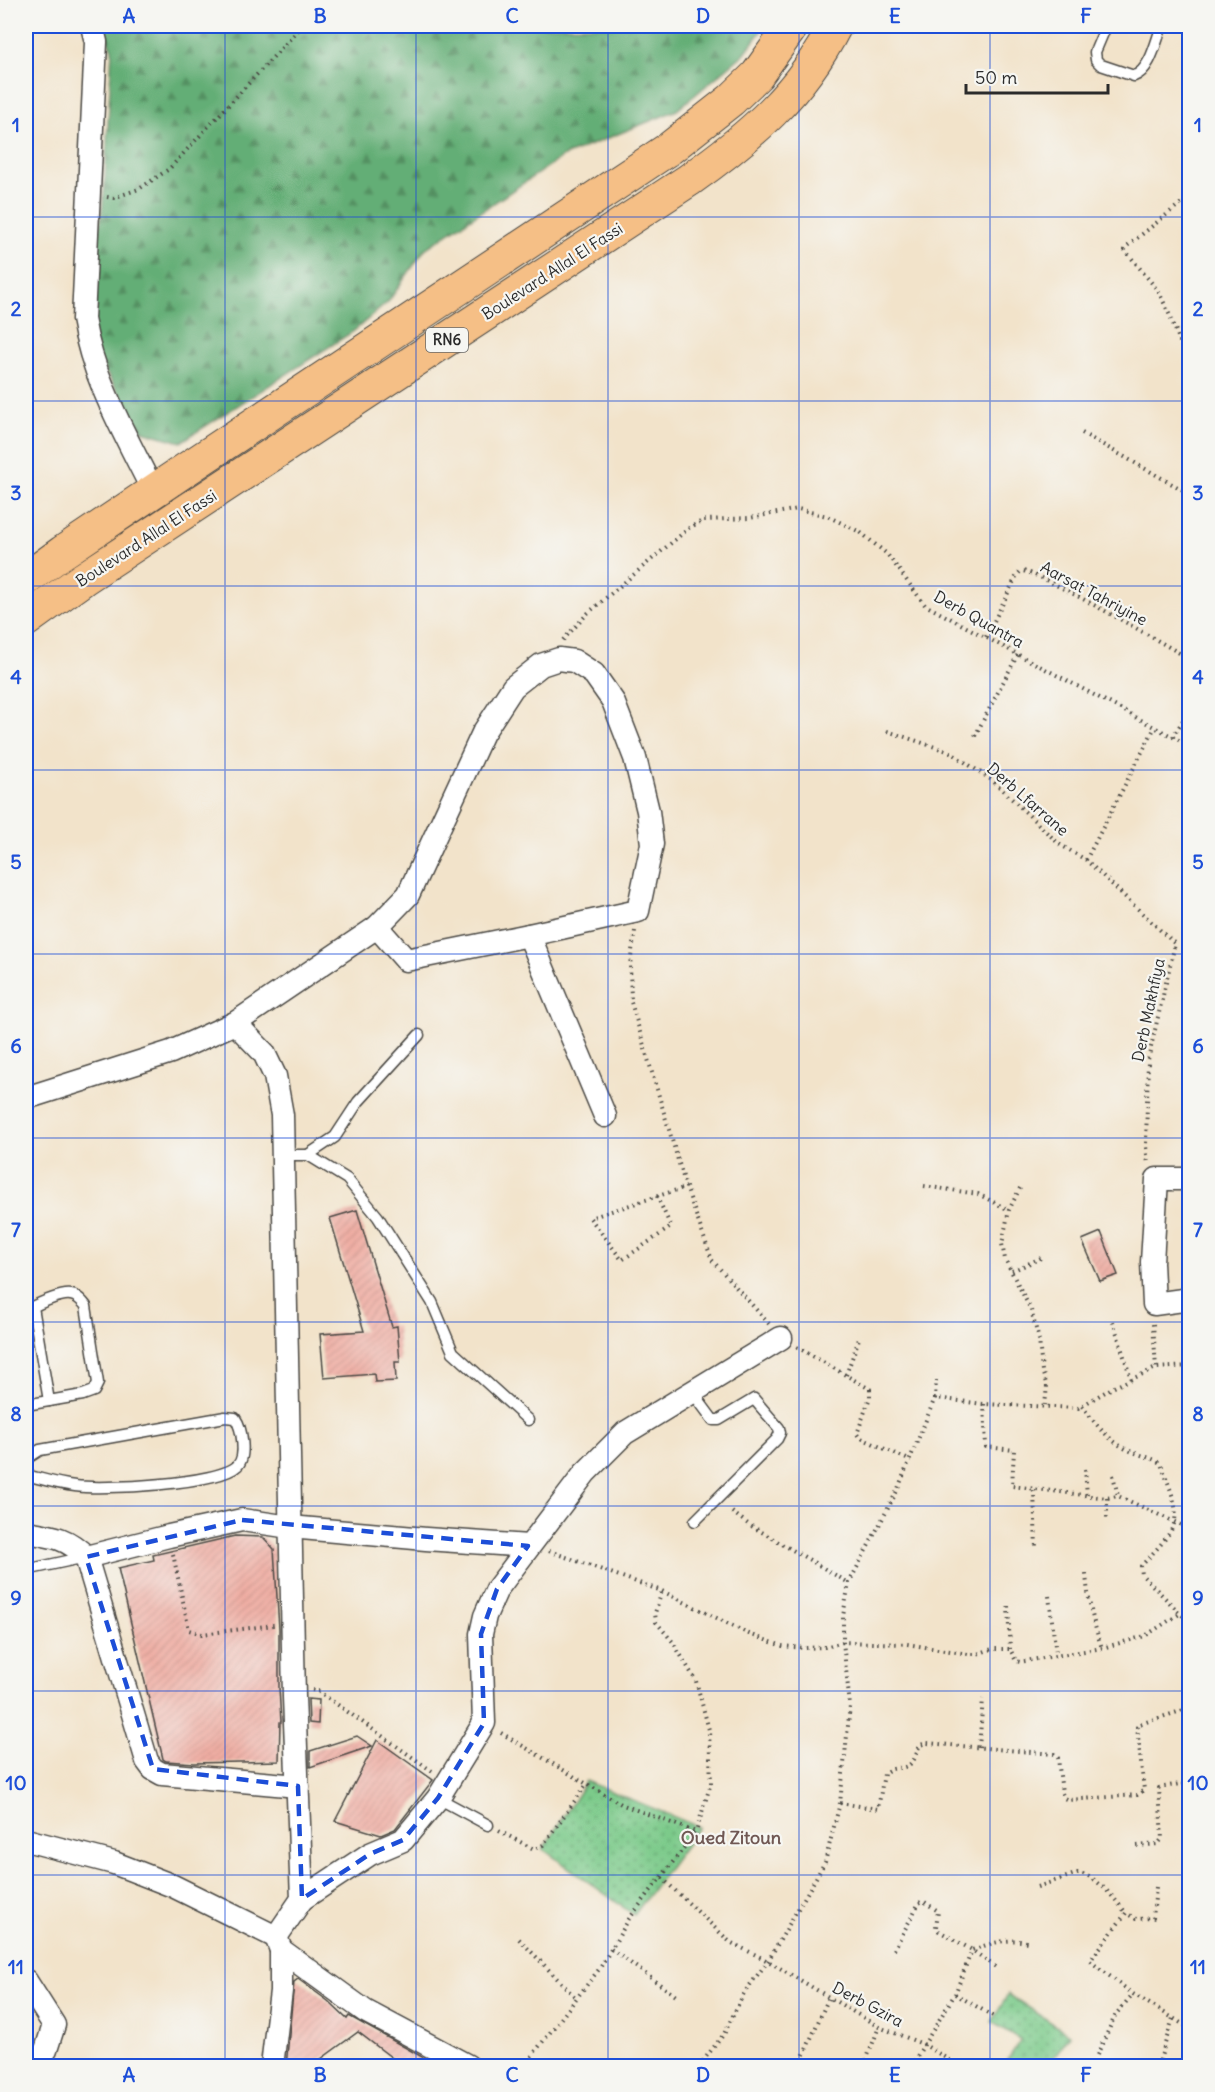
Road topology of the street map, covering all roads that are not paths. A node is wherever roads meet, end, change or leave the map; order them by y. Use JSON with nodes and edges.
{"nodes":[{"id":1,"x":92,"y":26,"type":"edge"},
{"id":2,"x":792,"y":26,"type":"edge"},
{"id":3,"x":835,"y":26,"type":"edge"},
{"id":4,"x":1106,"y":26,"type":"edge"},
{"id":5,"x":1162,"y":26,"type":"edge"},
{"id":6,"x":153,"y":491,"type":"junction"},
{"id":7,"x":26,"y":579,"type":"edge"},
{"id":8,"x":26,"y":620,"type":"edge"},
{"id":9,"x":377,"y":927,"type":"junction"},
{"id":10,"x":529,"y":935,"type":"junction"},
{"id":11,"x":235,"y":1023,"type":"junction"},
{"id":12,"x":419,"y":1035,"type":"dead end"},
{"id":13,"x":26,"y":1098,"type":"edge"},
{"id":14,"x":605,"y":1116,"type":"dead end"},
{"id":15,"x":282,"y":1155,"type":"junction"},
{"id":16,"x":308,"y":1155,"type":"junction"},
{"id":17,"x":1190,"y":1179,"type":"edge"},
{"id":18,"x":1190,"y":1299,"type":"edge"},
{"id":19,"x":29,"y":1309,"type":"edge"},
{"id":20,"x":782,"y":1338,"type":"road end"},
{"id":21,"x":693,"y":1393,"type":"junction"},
{"id":22,"x":49,"y":1401,"type":"junction"},
{"id":23,"x":26,"y":1405,"type":"edge"},
{"id":24,"x":528,"y":1420,"type":"dead end"},
{"id":25,"x":26,"y":1459,"type":"edge"},
{"id":26,"x":26,"y":1475,"type":"edge"},
{"id":27,"x":694,"y":1521,"type":"dead end"},
{"id":28,"x":290,"y":1527,"type":"junction"},
{"id":29,"x":26,"y":1532,"type":"edge"},
{"id":30,"x":528,"y":1546,"type":"junction"},
{"id":31,"x":86,"y":1557,"type":"junction"},
{"id":32,"x":26,"y":1570,"type":"edge"},
{"id":33,"x":298,"y":1786,"type":"junction"},
{"id":34,"x":442,"y":1790,"type":"junction"},
{"id":35,"x":488,"y":1825,"type":"road end"},
{"id":36,"x":26,"y":1840,"type":"edge"},
{"id":37,"x":302,"y":1899,"type":"junction"},
{"id":38,"x":279,"y":1944,"type":"junction"},
{"id":39,"x":26,"y":1981,"type":"edge"},
{"id":40,"x":34,"y":2067,"type":"edge"},
{"id":41,"x":272,"y":2067,"type":"edge"},
{"id":42,"x":468,"y":2067,"type":"edge"}],
"edges":[{"from":1,"to":6,"type":"street"},
{"from":2,"to":6,"type":"main road","name":"Boulevard Allal El Fassi","number":"RN6"},
{"from":3,"to":8,"type":"main road","name":"Boulevard Allal El Fassi","number":"RN6"},
{"from":4,"to":5,"type":"lane"},
{"from":6,"to":7,"type":"main road","name":"Boulevard Allal El Fassi","number":"RN6"},
{"from":9,"to":10,"type":"street"},
{"from":9,"to":10,"type":"street"},
{"from":9,"to":11,"type":"street"},
{"from":10,"to":14,"type":"street"},
{"from":11,"to":13,"type":"street"},
{"from":11,"to":15,"type":"street"},
{"from":12,"to":16,"type":"lane"},
{"from":15,"to":16,"type":"lane"},
{"from":15,"to":28,"type":"street"},
{"from":16,"to":24,"type":"lane"},
{"from":17,"to":18,"type":"street"},
{"from":19,"to":22,"type":"lane"},
{"from":19,"to":22,"type":"lane"},
{"from":20,"to":21,"type":"street"},
{"from":21,"to":27,"type":"lane"},
{"from":21,"to":30,"type":"street"},
{"from":22,"to":23,"type":"lane"},
{"from":25,"to":26,"type":"lane"},
{"from":28,"to":30,"type":"street"},
{"from":28,"to":31,"type":"street"},
{"from":28,"to":33,"type":"street"},
{"from":29,"to":31,"type":"street"},
{"from":30,"to":34,"type":"street"},
{"from":31,"to":32,"type":"lane"},
{"from":31,"to":33,"type":"street"},
{"from":33,"to":37,"type":"street"},
{"from":34,"to":35,"type":"lane"},
{"from":34,"to":37,"type":"street"},
{"from":36,"to":38,"type":"street"},
{"from":37,"to":38,"type":"street"},
{"from":38,"to":41,"type":"street"},
{"from":38,"to":42,"type":"street"},
{"from":39,"to":40,"type":"street"}]}
